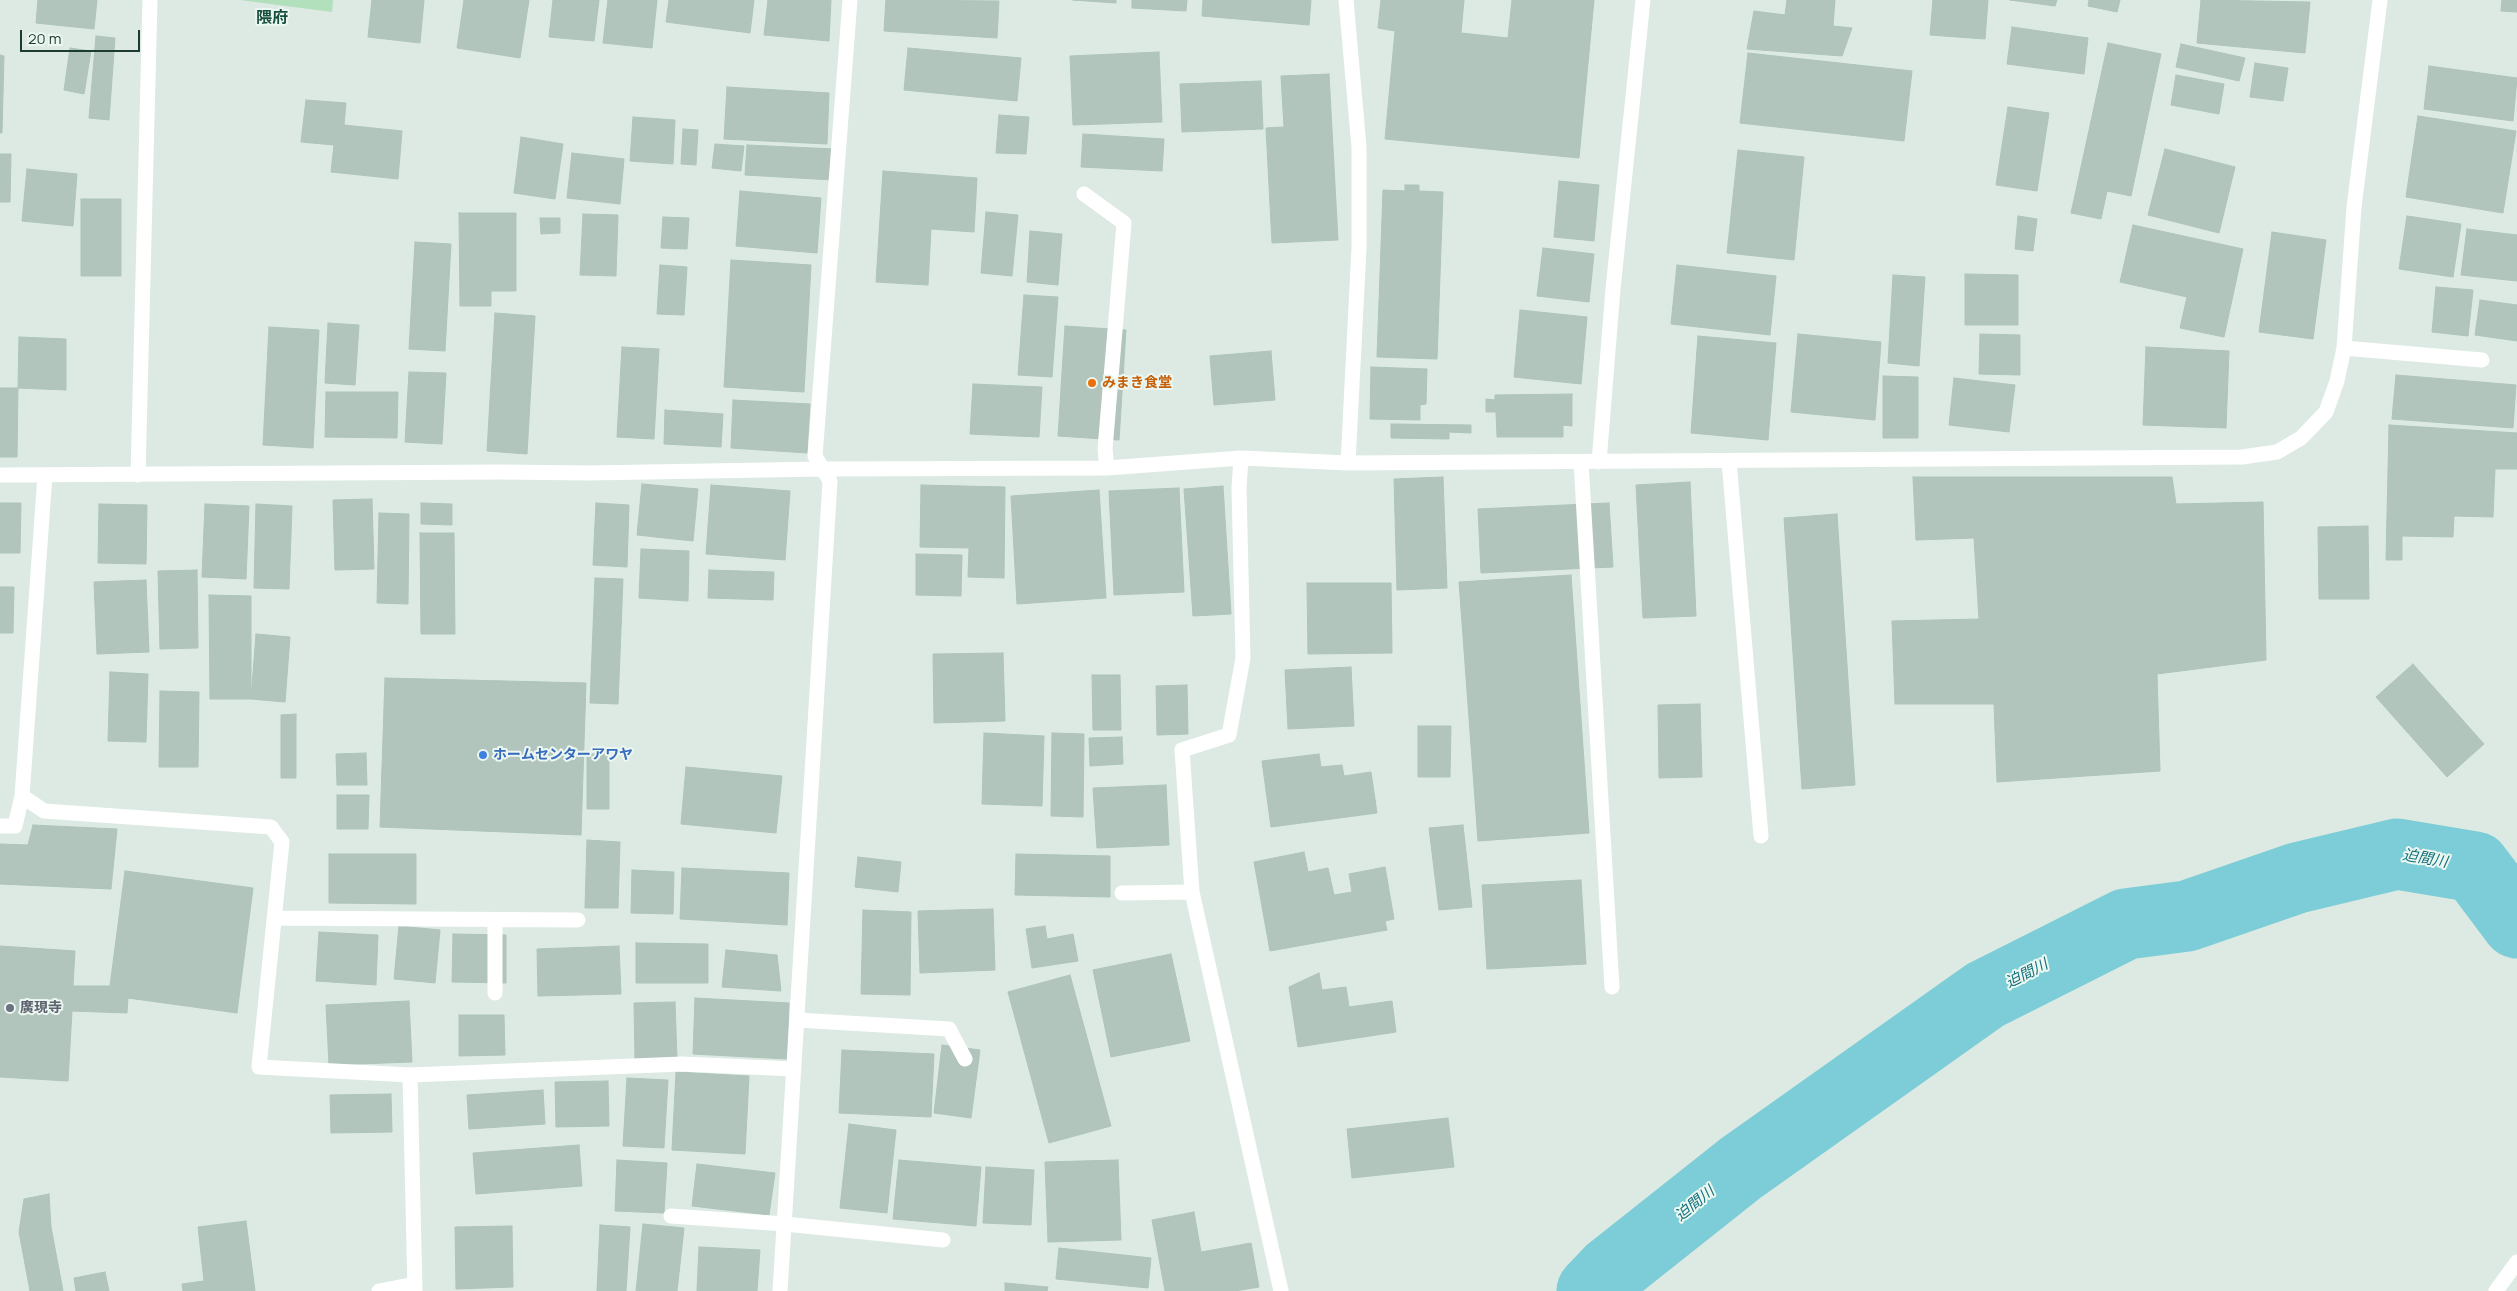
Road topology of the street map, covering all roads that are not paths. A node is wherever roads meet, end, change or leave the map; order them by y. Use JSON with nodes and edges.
{"nodes":[{"id":1,"x":150,"y":0,"type":"edge"},
{"id":2,"x":850,"y":0,"type":"edge"},
{"id":3,"x":1346,"y":0,"type":"edge"},
{"id":4,"x":1643,"y":0,"type":"edge"},
{"id":5,"x":2380,"y":0,"type":"edge"},
{"id":6,"x":1084,"y":194,"type":"dead end"},
{"id":7,"x":2344,"y":348,"type":"junction"},
{"id":8,"x":2482,"y":360,"type":"dead end"},
{"id":9,"x":1241,"y":458,"type":"junction"},
{"id":10,"x":1729,"y":461,"type":"junction"},
{"id":11,"x":1582,"y":462,"type":"junction"},
{"id":12,"x":1599,"y":462,"type":"junction"},
{"id":13,"x":1348,"y":463,"type":"junction"},
{"id":14,"x":1107,"y":468,"type":"junction"},
{"id":15,"x":824,"y":469,"type":"junction"},
{"id":16,"x":0,"y":475,"type":"edge"},
{"id":17,"x":45,"y":475,"type":"junction"},
{"id":18,"x":138,"y":475,"type":"junction"},
{"id":19,"x":22,"y":796,"type":"junction"},
{"id":20,"x":0,"y":826,"type":"edge"},
{"id":21,"x":1761,"y":836,"type":"dead end"},
{"id":22,"x":1192,"y":892,"type":"junction"},
{"id":23,"x":1122,"y":893,"type":"dead end"},
{"id":24,"x":274,"y":918,"type":"junction"},
{"id":25,"x":496,"y":920,"type":"junction"},
{"id":26,"x":578,"y":920,"type":"dead end"},
{"id":27,"x":1612,"y":986,"type":"dead end"},
{"id":28,"x":495,"y":993,"type":"dead end"},
{"id":29,"x":797,"y":1020,"type":"junction"},
{"id":30,"x":965,"y":1059,"type":"dead end"},
{"id":31,"x":794,"y":1069,"type":"junction"},
{"id":32,"x":410,"y":1075,"type":"junction"},
{"id":33,"x":671,"y":1216,"type":"dead end"},
{"id":34,"x":785,"y":1224,"type":"junction"},
{"id":35,"x":943,"y":1240,"type":"dead end"},
{"id":36,"x":2517,"y":1262,"type":"edge"},
{"id":37,"x":415,"y":1287,"type":"edge"},
{"id":38,"x":379,"y":1291,"type":"edge"},
{"id":39,"x":780,"y":1291,"type":"edge"},
{"id":40,"x":1281,"y":1291,"type":"edge"},
{"id":41,"x":2496,"y":1291,"type":"edge"}],
"edges":[{"from":1,"to":18,"type":"street"},
{"from":2,"to":15,"type":"street"},
{"from":3,"to":13,"type":"street"},
{"from":4,"to":12,"type":"street"},
{"from":5,"to":7,"type":"street"},
{"from":6,"to":14,"type":"street"},
{"from":7,"to":8,"type":"street"},
{"from":7,"to":10,"type":"street"},
{"from":9,"to":13,"type":"street"},
{"from":9,"to":14,"type":"street"},
{"from":9,"to":22,"type":"street"},
{"from":10,"to":12,"type":"street"},
{"from":10,"to":21,"type":"street"},
{"from":11,"to":12,"type":"street"},
{"from":11,"to":13,"type":"street"},
{"from":11,"to":27,"type":"street"},
{"from":14,"to":15,"type":"street"},
{"from":15,"to":18,"type":"street"},
{"from":15,"to":29,"type":"street"},
{"from":16,"to":17,"type":"street"},
{"from":17,"to":18,"type":"street"},
{"from":17,"to":19,"type":"street"},
{"from":19,"to":20,"type":"street"},
{"from":19,"to":24,"type":"street"},
{"from":22,"to":23,"type":"street"},
{"from":22,"to":40,"type":"street"},
{"from":24,"to":25,"type":"street"},
{"from":24,"to":32,"type":"street"},
{"from":25,"to":26,"type":"street"},
{"from":25,"to":28,"type":"street"},
{"from":29,"to":30,"type":"street"},
{"from":29,"to":31,"type":"street"},
{"from":31,"to":32,"type":"street"},
{"from":31,"to":34,"type":"street"},
{"from":32,"to":37,"type":"street"},
{"from":33,"to":34,"type":"street"},
{"from":34,"to":35,"type":"street"},
{"from":34,"to":39,"type":"street"},
{"from":36,"to":41,"type":"street"},
{"from":37,"to":38,"type":"street"}]}
